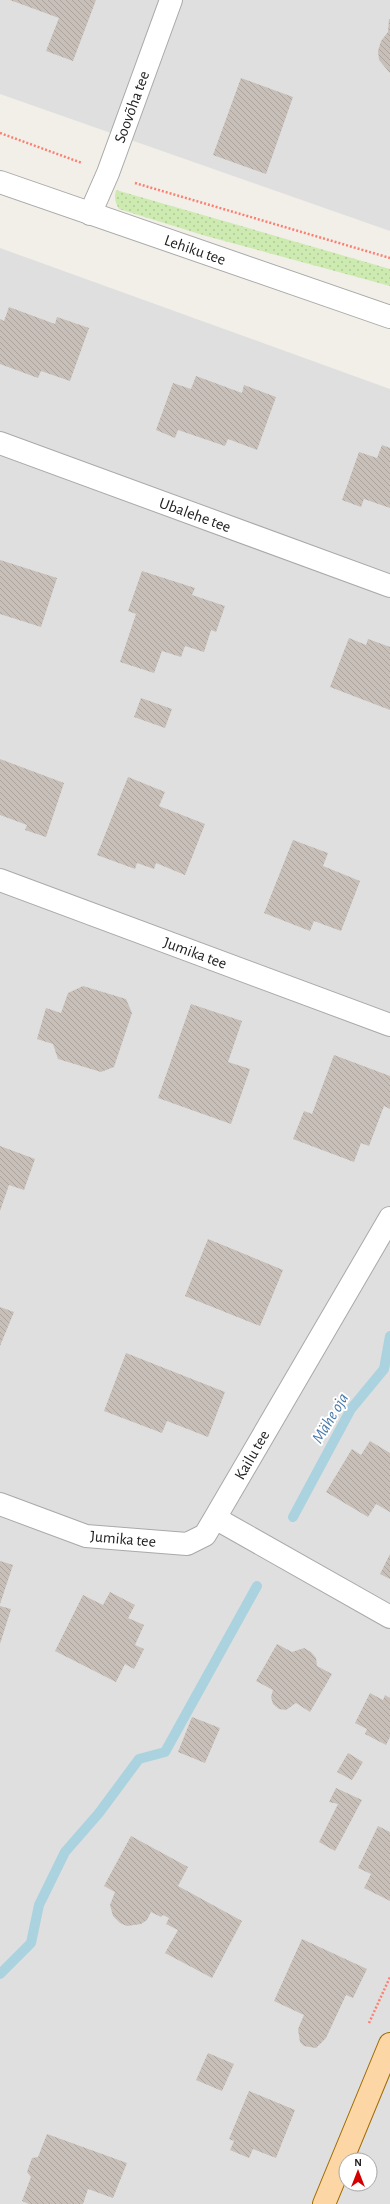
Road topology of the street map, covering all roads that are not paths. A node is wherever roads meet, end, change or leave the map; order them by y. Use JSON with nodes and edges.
{"nodes":[{"id":1,"x":171,"y":0,"type":"edge"},
{"id":2,"x":0,"y":182,"type":"edge"},
{"id":3,"x":90,"y":214,"type":"junction"},
{"id":4,"x":390,"y":317,"type":"edge"},
{"id":5,"x":0,"y":443,"type":"edge"},
{"id":6,"x":390,"y":586,"type":"edge"},
{"id":7,"x":0,"y":880,"type":"edge"},
{"id":8,"x":390,"y":1025,"type":"edge"},
{"id":9,"x":390,"y":1218,"type":"edge"},
{"id":10,"x":0,"y":1504,"type":"edge"},
{"id":11,"x":215,"y":1518,"type":"junction"},
{"id":12,"x":390,"y":1617,"type":"edge"},
{"id":13,"x":389,"y":2049,"type":"edge"},
{"id":14,"x":324,"y":2204,"type":"edge"}],
"edges":[{"from":1,"to":3,"type":"street","name":"Soovõha tee"},
{"from":2,"to":3,"type":"street","name":"Lehiku tee"},
{"from":3,"to":4,"type":"street","name":"Lehiku tee"},
{"from":5,"to":6,"type":"street","name":"Ubalehe tee"},
{"from":7,"to":8,"type":"street","name":"Jumika tee"},
{"from":9,"to":11,"type":"street","name":"Kailu tee"},
{"from":10,"to":11,"type":"street","name":"Jumika tee"},
{"from":11,"to":12,"type":"street"},
{"from":13,"to":14,"type":"main road"}]}
